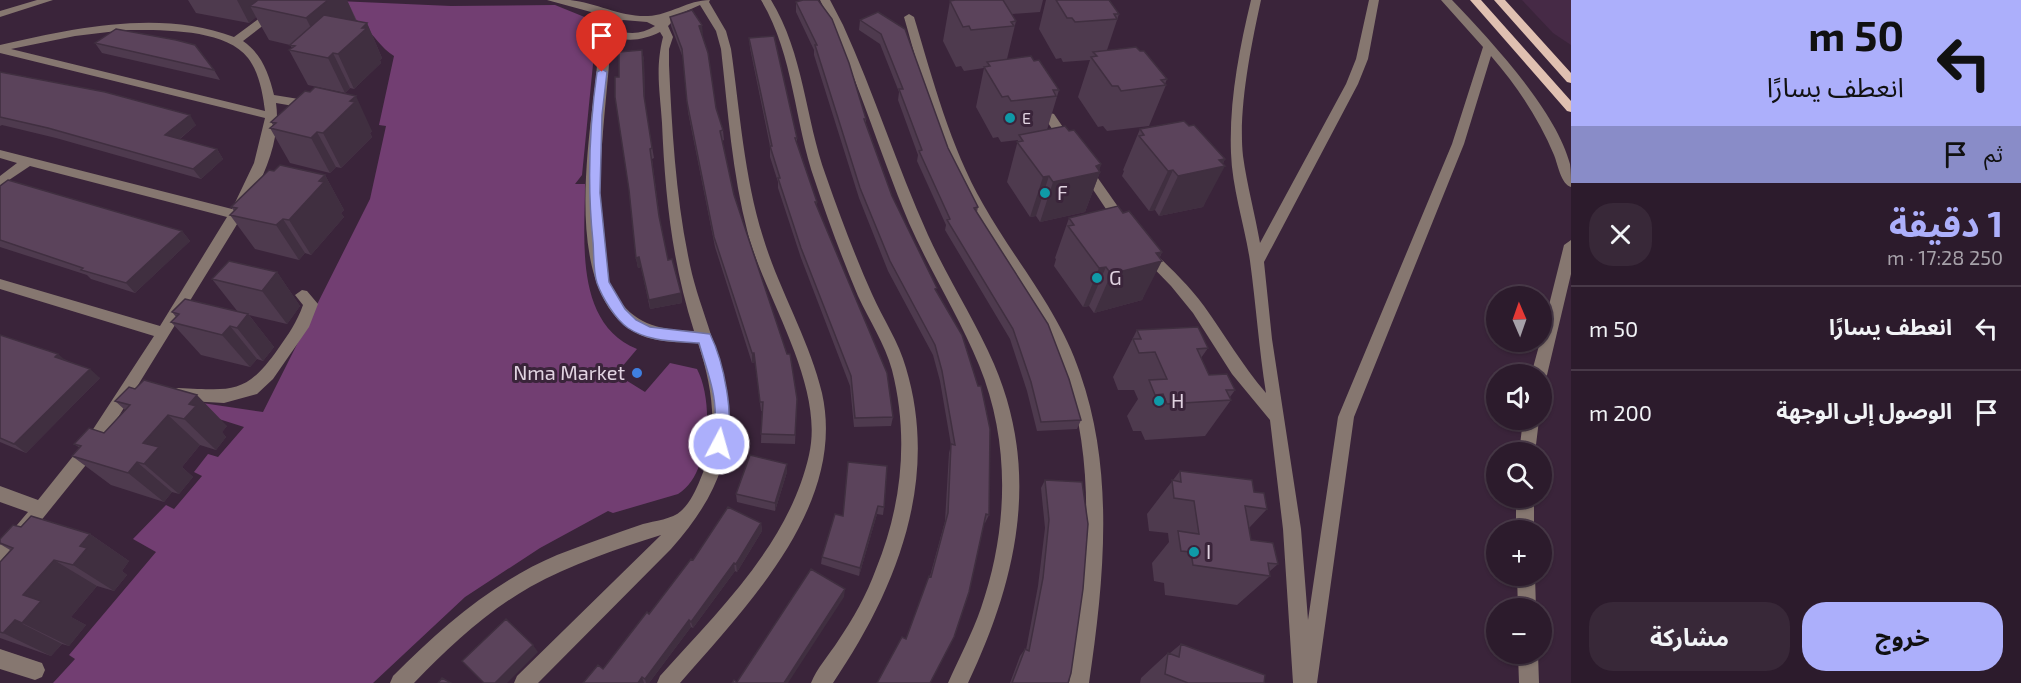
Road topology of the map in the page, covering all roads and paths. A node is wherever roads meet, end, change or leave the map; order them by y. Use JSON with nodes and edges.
{"nodes":[{"id":1,"x":17,"y":0,"type":"edge"},
{"id":2,"x":48,"y":0,"type":"edge"},
{"id":3,"x":291,"y":0,"type":"edge"},
{"id":4,"x":552,"y":0,"type":"edge"},
{"id":5,"x":704,"y":0,"type":"edge"},
{"id":6,"x":766,"y":0,"type":"edge"},
{"id":7,"x":825,"y":0,"type":"edge"},
{"id":8,"x":1256,"y":0,"type":"edge"},
{"id":9,"x":1374,"y":0,"type":"edge"},
{"id":10,"x":1446,"y":0,"type":"edge"},
{"id":11,"x":1475,"y":0,"type":"edge"},
{"id":12,"x":1499,"y":0,"type":"edge"},
{"id":13,"x":0,"y":5,"type":"edge"},
{"id":14,"x":584,"y":7,"type":"junction"},
{"id":15,"x":678,"y":10,"type":"junction"},
{"id":16,"x":0,"y":14,"type":"edge"},
{"id":17,"x":621,"y":17,"type":"junction"},
{"id":18,"x":909,"y":17,"type":"dead end"},
{"id":19,"x":644,"y":19,"type":"junction"},
{"id":20,"x":663,"y":26,"type":"junction"},
{"id":21,"x":607,"y":30,"type":"junction"},
{"id":22,"x":637,"y":36,"type":"junction"},
{"id":23,"x":235,"y":42,"type":"junction"},
{"id":24,"x":1489,"y":46,"type":"junction"},
{"id":25,"x":664,"y":48,"type":"junction"},
{"id":26,"x":0,"y":49,"type":"edge"},
{"id":27,"x":604,"y":57,"type":"junction"},
{"id":28,"x":1566,"y":69,"type":"edge"},
{"id":29,"x":1571,"y":80,"type":"edge"},
{"id":30,"x":268,"y":98,"type":"junction"},
{"id":31,"x":324,"y":107,"type":"edge"},
{"id":32,"x":1571,"y":108,"type":"edge"},
{"id":33,"x":271,"y":116,"type":"junction"},
{"id":34,"x":1050,"y":117,"type":"edge"},
{"id":35,"x":0,"y":154,"type":"edge"},
{"id":36,"x":28,"y":161,"type":"junction"},
{"id":37,"x":0,"y":182,"type":"edge"},
{"id":38,"x":1571,"y":183,"type":"edge"},
{"id":39,"x":236,"y":215,"type":"junction"},
{"id":40,"x":1571,"y":245,"type":"edge"},
{"id":41,"x":1257,"y":262,"type":"junction"},
{"id":42,"x":0,"y":284,"type":"edge"},
{"id":43,"x":302,"y":295,"type":"dead end"},
{"id":44,"x":163,"y":333,"type":"junction"},
{"id":45,"x":705,"y":338,"type":"junction"},
{"id":46,"x":1542,"y":364,"type":"edge"},
{"id":47,"x":127,"y":392,"type":"junction"},
{"id":48,"x":1278,"y":419,"type":"junction"},
{"id":49,"x":0,"y":494,"type":"edge"},
{"id":50,"x":41,"y":509,"type":"junction"},
{"id":51,"x":685,"y":519,"type":"junction"},
{"id":52,"x":0,"y":558,"type":"edge"},
{"id":53,"x":0,"y":658,"type":"edge"},
{"id":54,"x":1528,"y":664,"type":"edge"},
{"id":55,"x":35,"y":670,"type":"dead end"},
{"id":56,"x":400,"y":683,"type":"edge"},
{"id":57,"x":524,"y":683,"type":"edge"},
{"id":58,"x":668,"y":683,"type":"edge"},
{"id":59,"x":821,"y":683,"type":"edge"},
{"id":60,"x":958,"y":683,"type":"edge"},
{"id":61,"x":1079,"y":683,"type":"edge"},
{"id":62,"x":1303,"y":683,"type":"edge"},
{"id":63,"x":1309,"y":683,"type":"edge"},
{"id":64,"x":1529,"y":683,"type":"edge"}],
"edges":[{"from":1,"to":13,"type":"street"},
{"from":2,"to":16,"type":"street"},
{"from":3,"to":23,"type":"street"},
{"from":4,"to":14,"type":"street"},
{"from":5,"to":15,"type":"street"},
{"from":5,"to":58,"type":"street"},
{"from":6,"to":59,"type":"street"},
{"from":7,"to":60,"type":"street"},
{"from":8,"to":41,"type":"street"},
{"from":9,"to":41,"type":"street"},
{"from":10,"to":24,"type":"street"},
{"from":11,"to":32,"type":"main road"},
{"from":12,"to":28,"type":"main road"},
{"from":14,"to":17,"type":"street"},
{"from":14,"to":21,"type":"street"},
{"from":15,"to":19,"type":"street"},
{"from":15,"to":20,"type":"street"},
{"from":17,"to":19,"type":"street"},
{"from":17,"to":21,"type":"street"},
{"from":18,"to":61,"type":"street"},
{"from":19,"to":20,"type":"street"},
{"from":19,"to":22,"type":"street"},
{"from":20,"to":22,"type":"street"},
{"from":20,"to":25,"type":"street"},
{"from":21,"to":22,"type":"street"},
{"from":21,"to":27,"type":"street"},
{"from":22,"to":25,"type":"street"},
{"from":22,"to":27,"type":"street"},
{"from":23,"to":26,"type":"street"},
{"from":23,"to":30,"type":"street"},
{"from":24,"to":38,"type":"street"},
{"from":24,"to":63,"type":"street"},
{"from":25,"to":45,"type":"street"},
{"from":26,"to":33,"type":"street"},
{"from":27,"to":45,"type":"street"},
{"from":28,"to":29,"type":"main road"},
{"from":30,"to":31,"type":"street"},
{"from":30,"to":33,"type":"street"},
{"from":33,"to":39,"type":"street"},
{"from":34,"to":48,"type":"street"},
{"from":35,"to":36,"type":"street"},
{"from":36,"to":37,"type":"street"},
{"from":36,"to":39,"type":"street"},
{"from":39,"to":44,"type":"street"},
{"from":40,"to":46,"type":"street"},
{"from":41,"to":48,"type":"street"},
{"from":42,"to":44,"type":"street"},
{"from":43,"to":47,"type":"street"},
{"from":44,"to":47,"type":"street"},
{"from":45,"to":51,"type":"street"},
{"from":47,"to":50,"type":"street"},
{"from":48,"to":62,"type":"street"},
{"from":49,"to":50,"type":"street"},
{"from":50,"to":52,"type":"street"},
{"from":51,"to":56,"type":"street"},
{"from":51,"to":57,"type":"street"},
{"from":53,"to":55,"type":"street"},
{"from":54,"to":64,"type":"street"}]}
